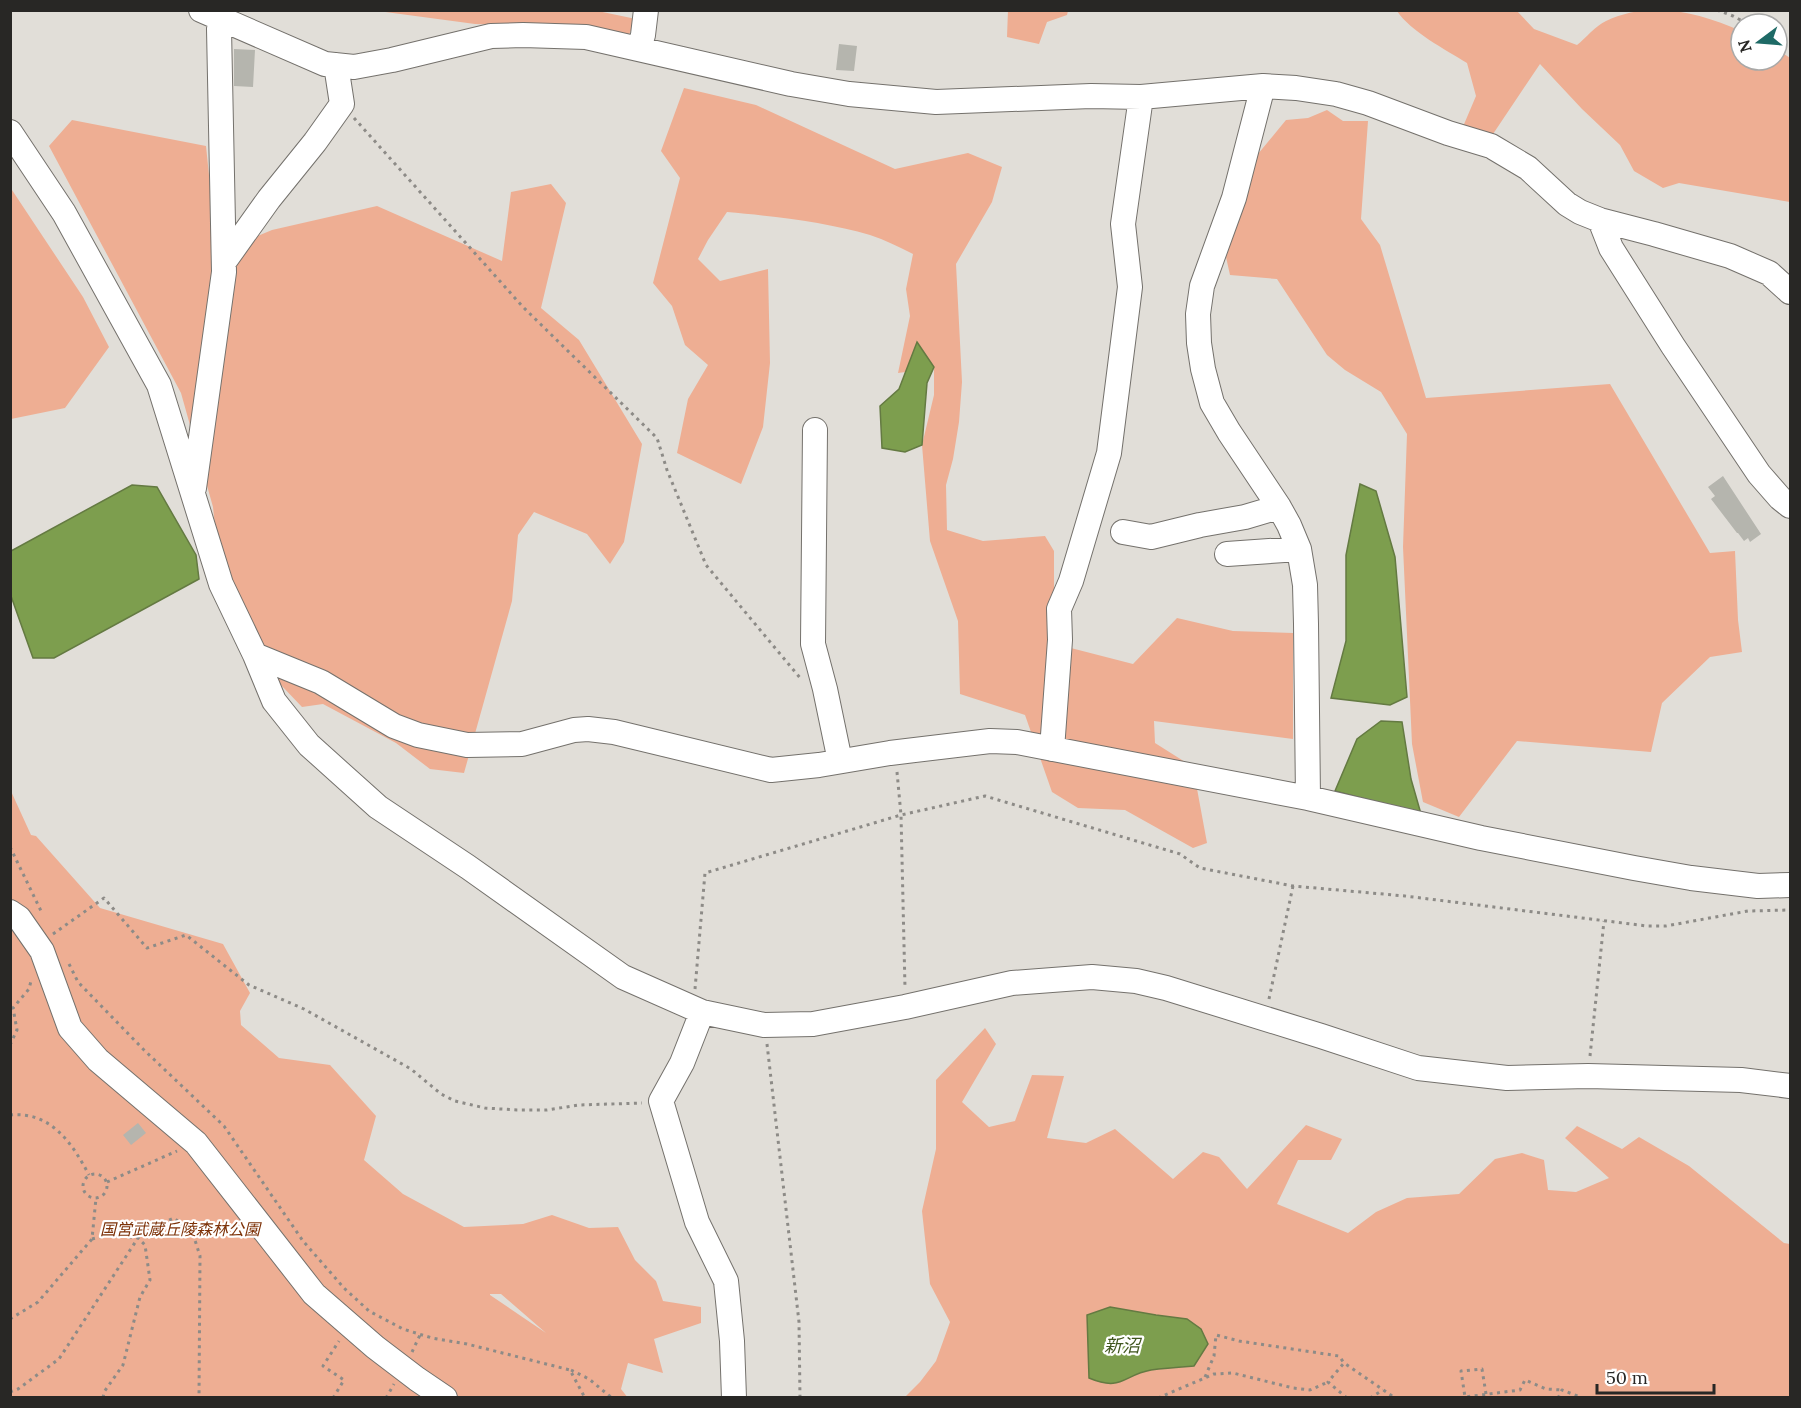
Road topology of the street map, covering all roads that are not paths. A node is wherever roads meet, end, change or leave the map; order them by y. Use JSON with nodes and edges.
{"nodes":[{"id":1,"x":646,"y":10,"type":"edge"},
{"id":2,"x":211,"y":15,"type":"edge"},
{"id":3,"x":639,"y":49,"type":"junction"},
{"id":4,"x":336,"y":65,"type":"junction"},
{"id":5,"x":1263,"y":86,"type":"junction"},
{"id":6,"x":1142,"y":97,"type":"junction"},
{"id":7,"x":10,"y":132,"type":"edge"},
{"id":8,"x":1600,"y":220,"type":"junction"},
{"id":9,"x":224,"y":262,"type":"junction"},
{"id":10,"x":1791,"y":292,"type":"edge"},
{"id":11,"x":815,"y":430,"type":"dead end"},
{"id":12,"x":193,"y":497,"type":"junction"},
{"id":13,"x":1791,"y":506,"type":"edge"},
{"id":14,"x":1279,"y":507,"type":"junction"},
{"id":15,"x":1123,"y":532,"type":"dead end"},
{"id":16,"x":1299,"y":549,"type":"junction"},
{"id":17,"x":1227,"y":554,"type":"dead end"},
{"id":18,"x":1071,"y":608,"type":"dead end"},
{"id":19,"x":1060,"y":640,"type":"junction"},
{"id":20,"x":255,"y":655,"type":"junction"},
{"id":21,"x":1052,"y":749,"type":"junction"},
{"id":22,"x":840,"y":761,"type":"junction"},
{"id":23,"x":1308,"y":798,"type":"junction"},
{"id":24,"x":1791,"y":885,"type":"edge"},
{"id":25,"x":20,"y":917,"type":"edge"},
{"id":26,"x":698,"y":1010,"type":"junction"},
{"id":27,"x":1791,"y":1086,"type":"edge"},
{"id":28,"x":445,"y":1398,"type":"edge"},
{"id":29,"x":734,"y":1398,"type":"edge"}],
"edges":[{"from":1,"to":3,"type":"street"},
{"from":2,"to":4,"type":"street"},
{"from":2,"to":9,"type":"street"},
{"from":3,"to":4,"type":"street"},
{"from":3,"to":6,"type":"street"},
{"from":4,"to":9,"type":"street"},
{"from":5,"to":6,"type":"street"},
{"from":5,"to":8,"type":"street"},
{"from":5,"to":14,"type":"street"},
{"from":6,"to":19,"type":"street"},
{"from":7,"to":12,"type":"street"},
{"from":8,"to":10,"type":"street"},
{"from":8,"to":13,"type":"street"},
{"from":9,"to":12,"type":"street"},
{"from":11,"to":22,"type":"street"},
{"from":12,"to":20,"type":"street"},
{"from":14,"to":15,"type":"street"},
{"from":14,"to":16,"type":"street"},
{"from":16,"to":17,"type":"street"},
{"from":16,"to":23,"type":"street"},
{"from":18,"to":19,"type":"street"},
{"from":19,"to":21,"type":"street"},
{"from":20,"to":22,"type":"street"},
{"from":20,"to":26,"type":"street"},
{"from":21,"to":22,"type":"street"},
{"from":21,"to":23,"type":"street"},
{"from":23,"to":24,"type":"street"},
{"from":25,"to":28,"type":"street"},
{"from":26,"to":27,"type":"street"},
{"from":26,"to":29,"type":"street"}]}
